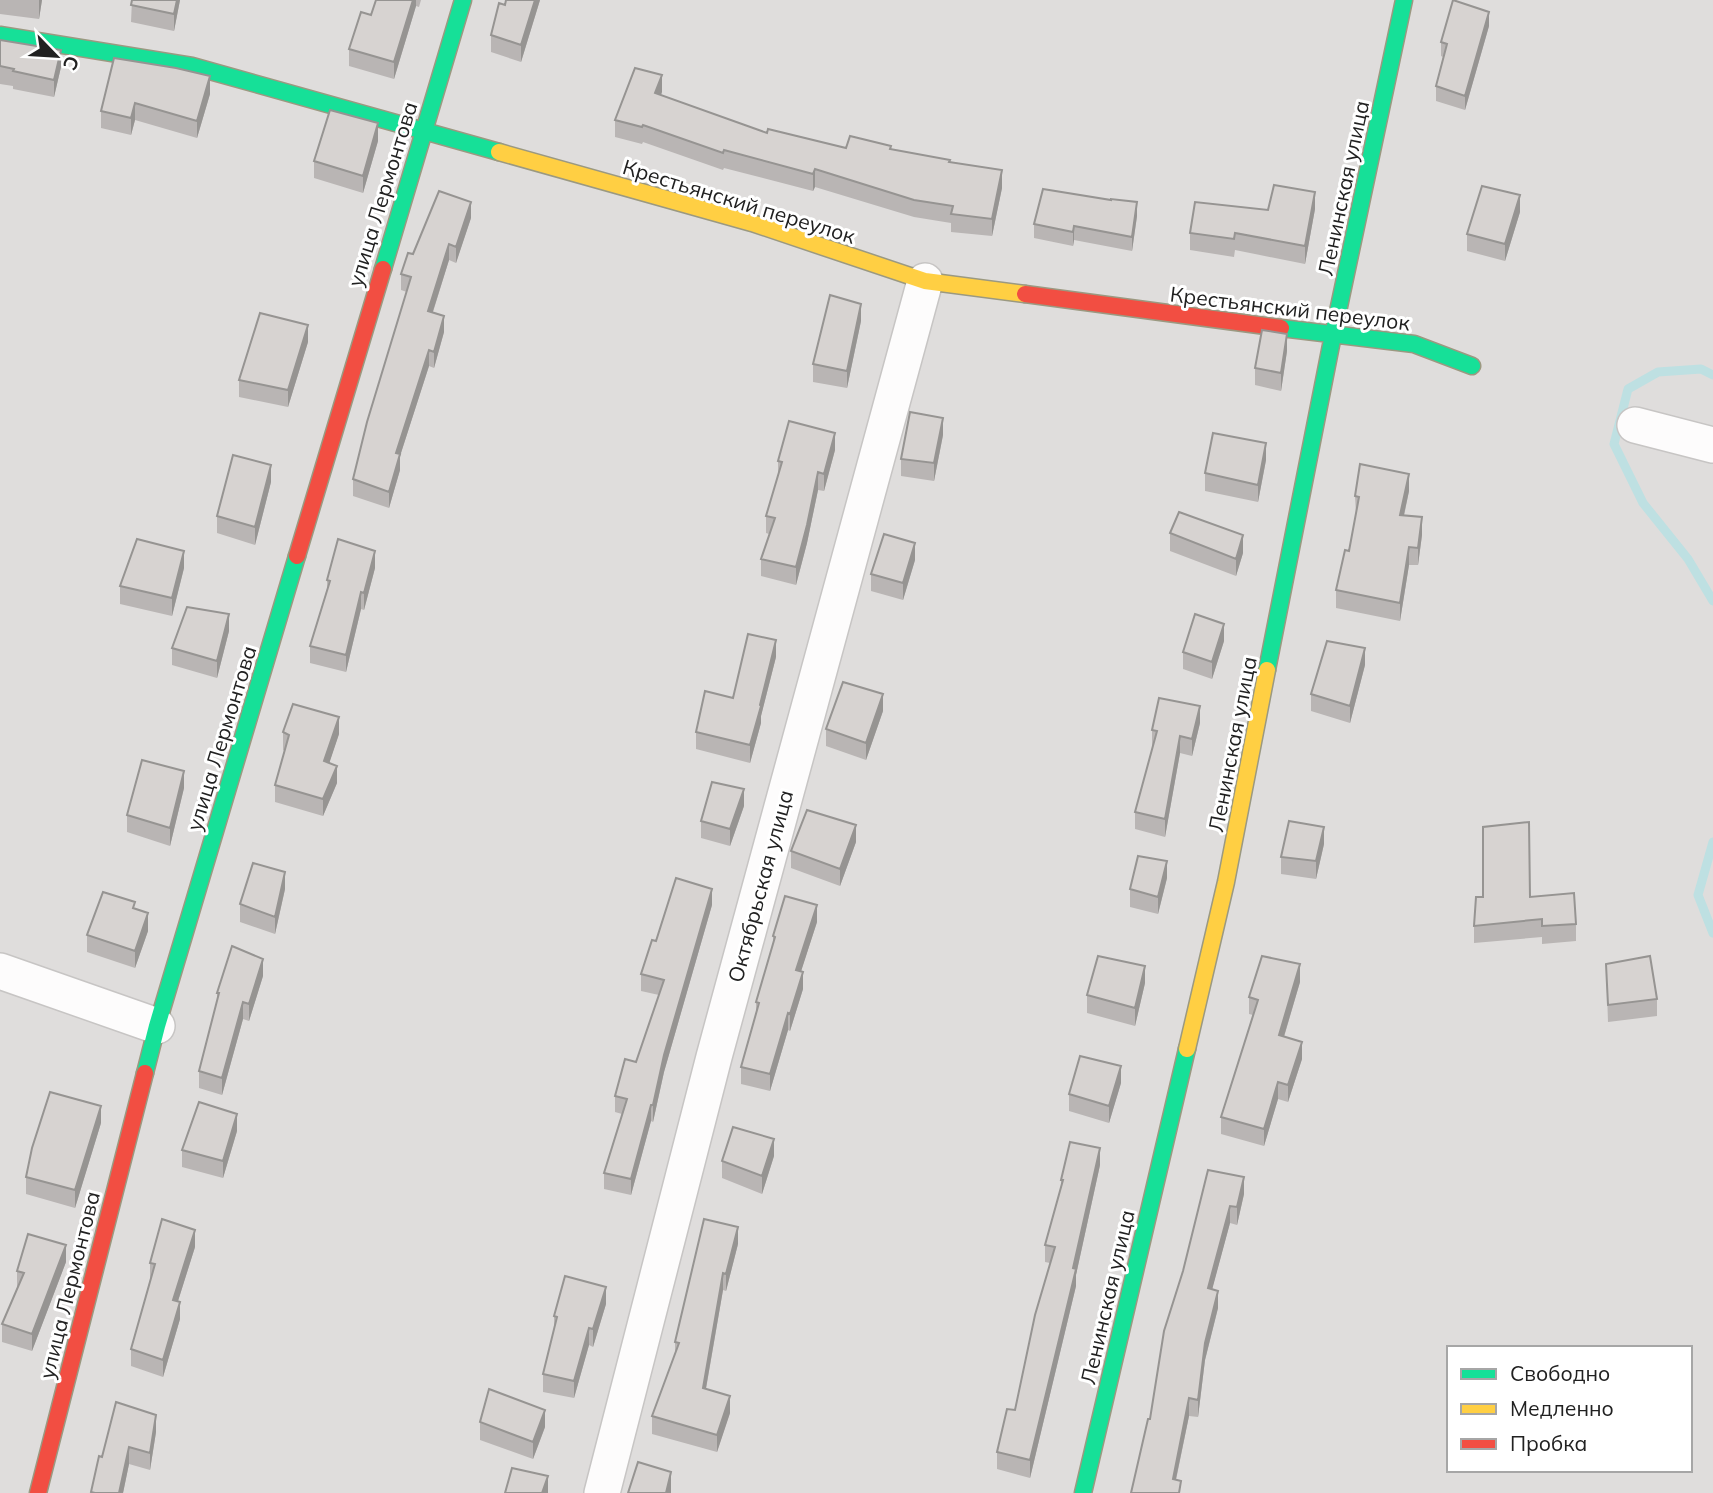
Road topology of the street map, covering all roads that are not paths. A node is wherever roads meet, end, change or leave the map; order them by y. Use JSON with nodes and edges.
{"nodes":[{"id":1,"x":463,"y":0,"type":"edge"},
{"id":2,"x":1404,"y":0,"type":"edge"},
{"id":3,"x":0,"y":35,"type":"edge"},
{"id":4,"x":423,"y":131,"type":"junction"},
{"id":5,"x":925,"y":281,"type":"junction"},
{"id":6,"x":1334,"y":335,"type":"junction"},
{"id":7,"x":1472,"y":366,"type":"dead end"},
{"id":8,"x":1635,"y":425,"type":"dead end"},
{"id":9,"x":1713,"y":445,"type":"edge"},
{"id":10,"x":0,"y":971,"type":"edge"},
{"id":11,"x":157,"y":1026,"type":"junction"},
{"id":12,"x":38,"y":1493,"type":"edge"},
{"id":13,"x":602,"y":1493,"type":"edge"},
{"id":14,"x":1083,"y":1493,"type":"edge"}],
"edges":[{"from":1,"to":4,"type":"street","name":"улица Лермонтова"},
{"from":2,"to":6,"type":"street","name":"Ленинская улица"},
{"from":3,"to":4,"type":"street","name":"Крестьянский переулок"},
{"from":4,"to":5,"type":"street","name":"Крестьянский переулок"},
{"from":4,"to":11,"type":"street","name":"улица Лермонтова"},
{"from":5,"to":6,"type":"street","name":"Крестьянский переулок"},
{"from":5,"to":13,"type":"street","name":"Октябрьская улица"},
{"from":6,"to":7,"type":"street","name":"Крестьянский переулок"},
{"from":6,"to":14,"type":"street","name":"Ленинская улица"},
{"from":8,"to":9,"type":"street"},
{"from":10,"to":11,"type":"street"},
{"from":11,"to":12,"type":"street","name":"улица Лермонтова"}]}
